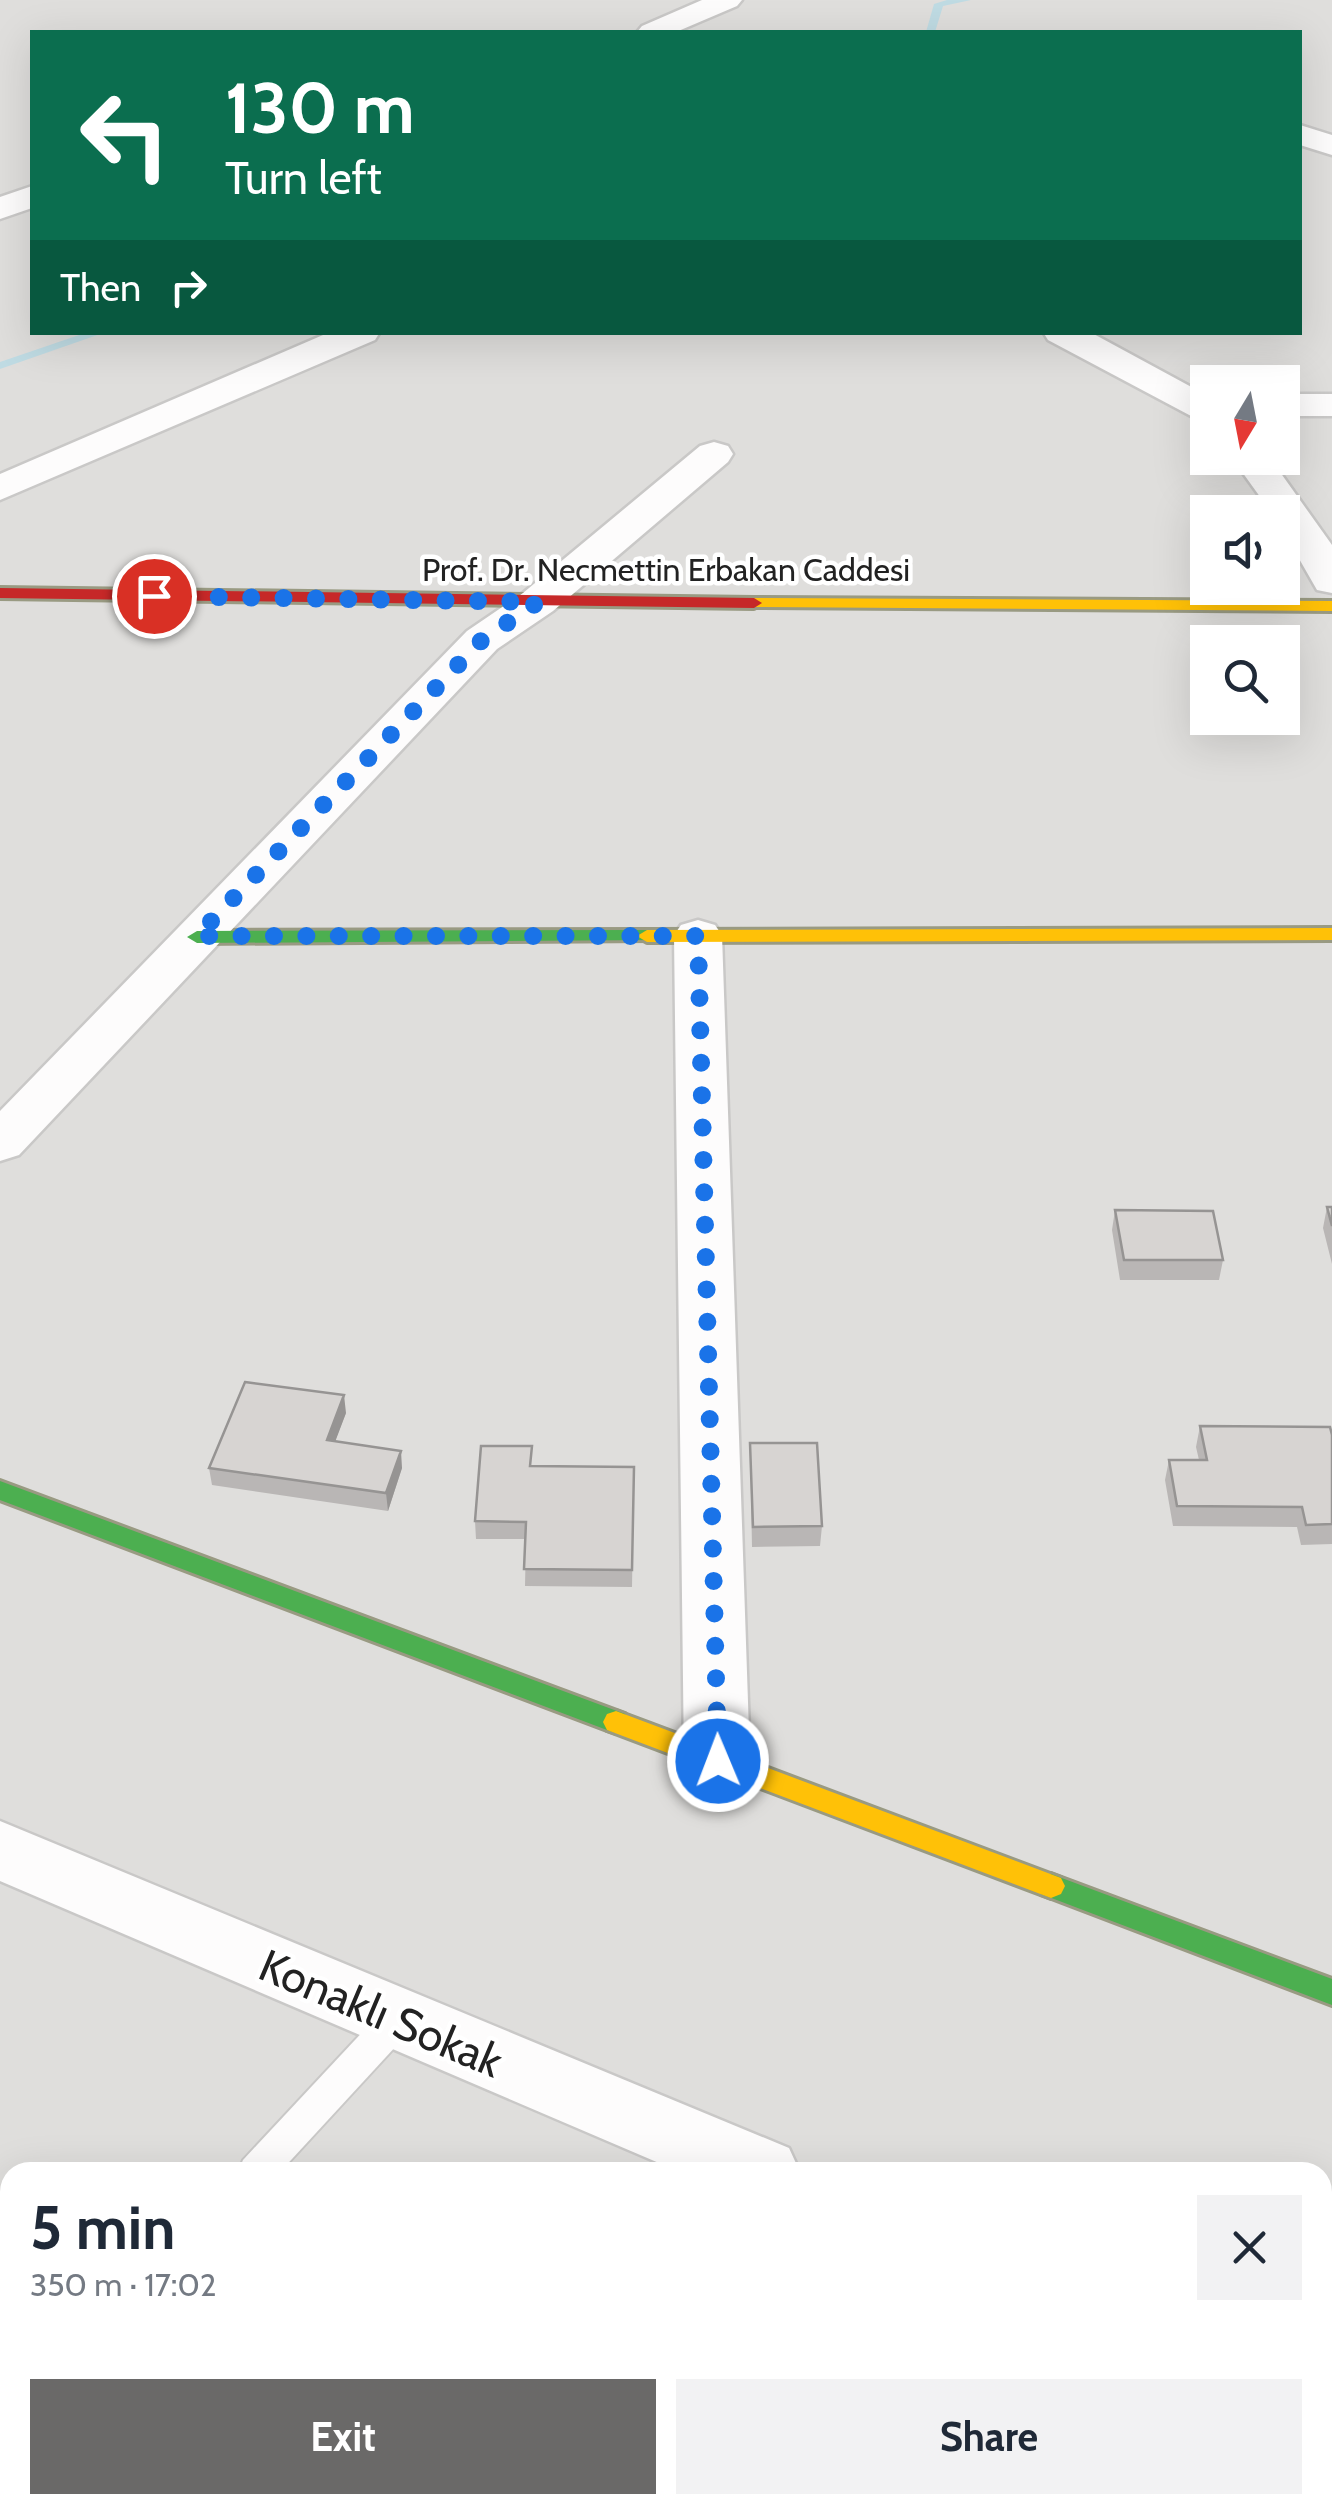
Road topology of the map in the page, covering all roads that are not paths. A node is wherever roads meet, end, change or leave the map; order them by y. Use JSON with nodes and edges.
{"nodes":[{"id":1,"x":727,"y":0,"type":"edge"},
{"id":2,"x":657,"y":30,"type":"edge"},
{"id":3,"x":1302,"y":136,"type":"edge"},
{"id":4,"x":1332,"y":145,"type":"edge"},
{"id":5,"x":30,"y":197,"type":"edge"},
{"id":6,"x":0,"y":209,"type":"edge"},
{"id":7,"x":355,"y":335,"type":"edge"},
{"id":8,"x":1067,"y":335,"type":"edge"},
{"id":9,"x":1190,"y":401,"type":"edge"},
{"id":10,"x":1300,"y":405,"type":"edge"},
{"id":11,"x":1332,"y":405,"type":"edge"},
{"id":12,"x":714,"y":454,"type":"dead end"},
{"id":13,"x":1263,"y":475,"type":"edge"},
{"id":14,"x":0,"y":488,"type":"edge"},
{"id":15,"x":1332,"y":581,"type":"edge"},
{"id":16,"x":0,"y":593,"type":"edge"},
{"id":17,"x":538,"y":602,"type":"junction"},
{"id":18,"x":1332,"y":606,"type":"edge"},
{"id":19,"x":1332,"y":934,"type":"edge"},
{"id":20,"x":197,"y":936,"type":"junction"},
{"id":21,"x":698,"y":936,"type":"junction"},
{"id":22,"x":0,"y":1143,"type":"edge"},
{"id":23,"x":0,"y":1490,"type":"edge"},
{"id":24,"x":718,"y":1761,"type":"junction"},
{"id":25,"x":0,"y":1850,"type":"edge"},
{"id":26,"x":1332,"y":1992,"type":"edge"},
{"id":27,"x":396,"y":2022,"type":"junction"},
{"id":28,"x":265,"y":2162,"type":"edge"},
{"id":29,"x":739,"y":2162,"type":"edge"}],
"edges":[{"from":1,"to":2,"type":"street"},
{"from":3,"to":4,"type":"street"},
{"from":5,"to":6,"type":"street"},
{"from":7,"to":14,"type":"street"},
{"from":8,"to":9,"type":"street"},
{"from":10,"to":11,"type":"street"},
{"from":12,"to":17,"type":"street"},
{"from":13,"to":15,"type":"street"},
{"from":16,"to":17,"type":"street","name":"Prof. Dr. Necmettin Erbakan Caddesi"},
{"from":17,"to":18,"type":"street","name":"Prof. Dr. Necmettin Erbakan Caddesi"},
{"from":17,"to":20,"type":"street"},
{"from":19,"to":21,"type":"street"},
{"from":20,"to":21,"type":"street"},
{"from":20,"to":22,"type":"street"},
{"from":21,"to":24,"type":"street"},
{"from":23,"to":24,"type":"street"},
{"from":24,"to":26,"type":"street"},
{"from":25,"to":27,"type":"street","name":"Konaklı Sokak"},
{"from":27,"to":28,"type":"lane"},
{"from":27,"to":29,"type":"street","name":"Konaklı Sokak"}]}
